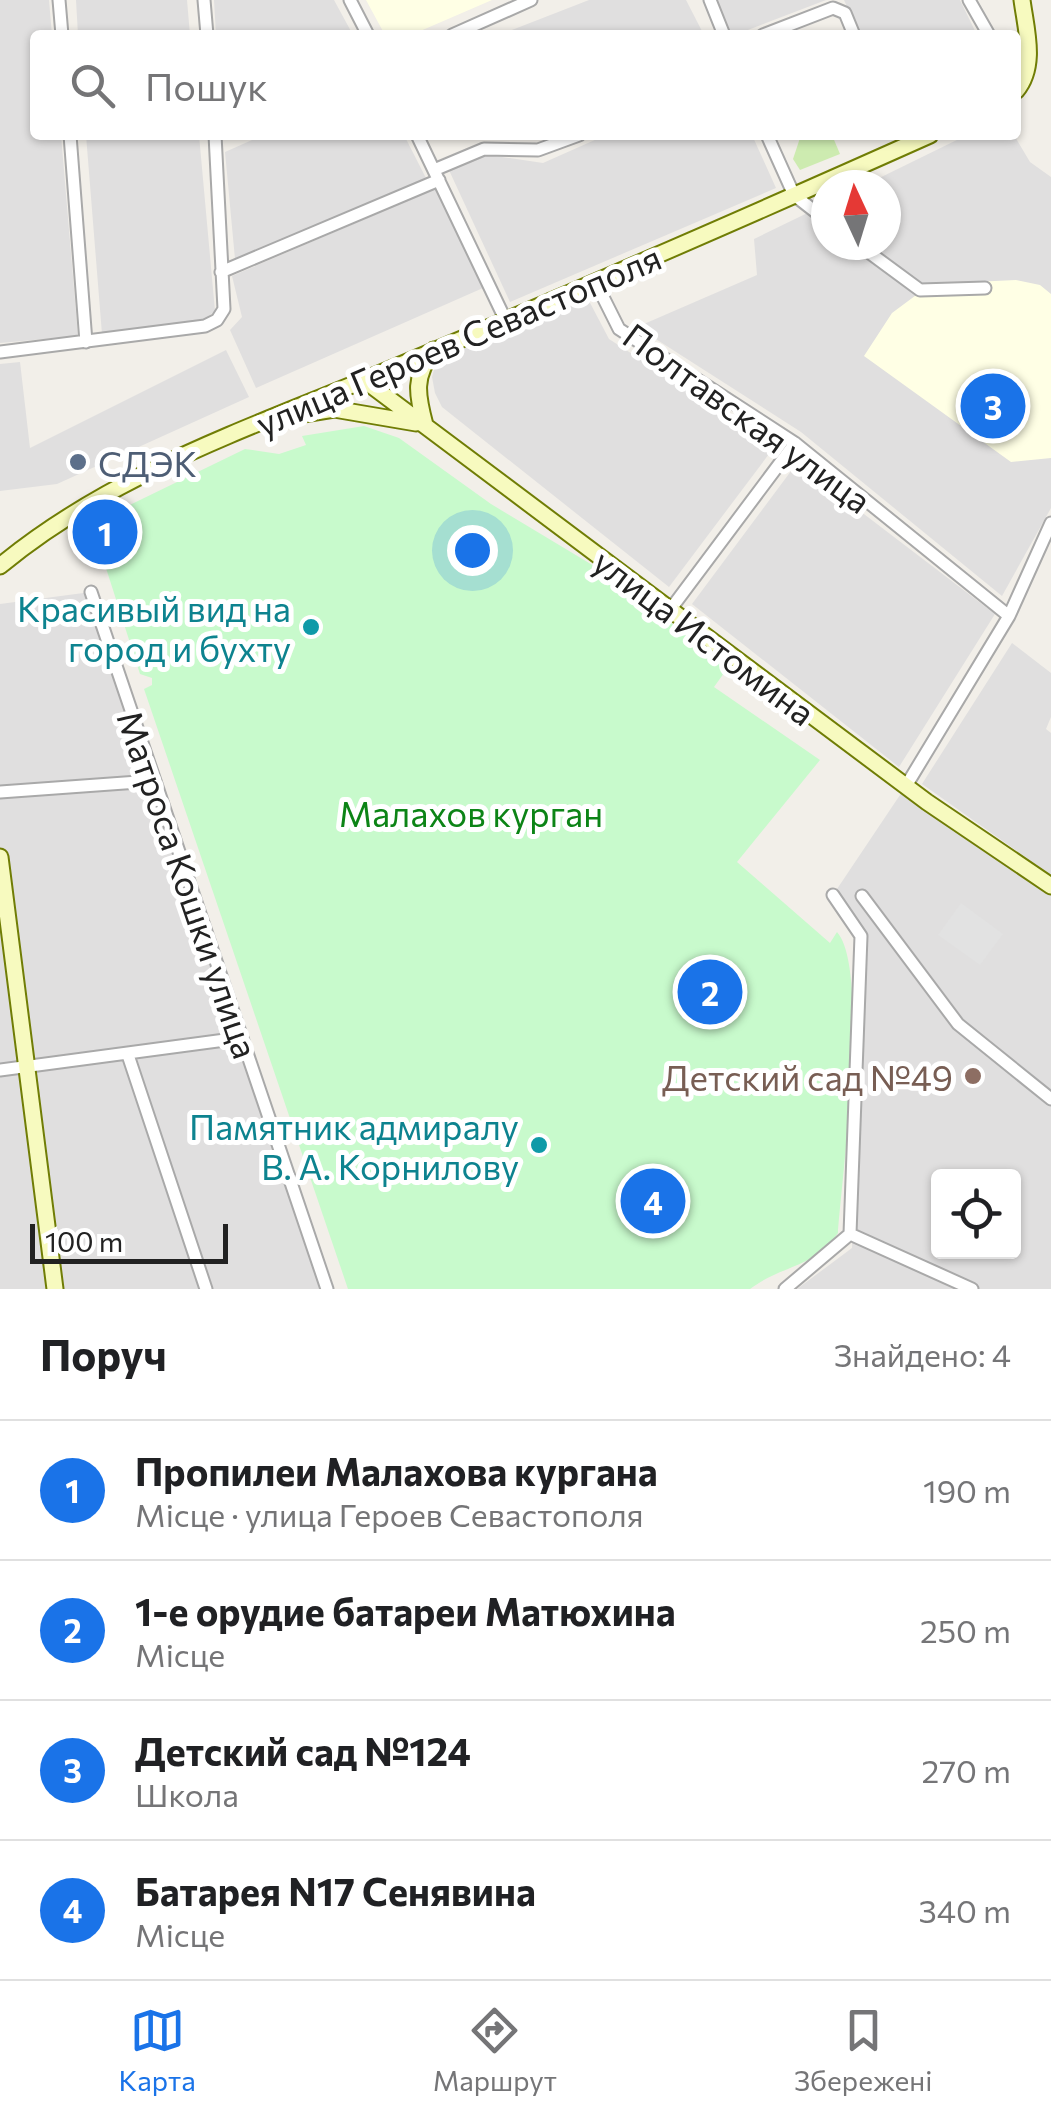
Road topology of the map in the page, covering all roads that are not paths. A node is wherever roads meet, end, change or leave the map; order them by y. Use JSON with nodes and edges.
{"nodes":[{"id":1,"x":59,"y":0,"type":"edge"},
{"id":2,"x":204,"y":0,"type":"edge"},
{"id":3,"x":350,"y":0,"type":"edge"},
{"id":4,"x":532,"y":0,"type":"edge"},
{"id":5,"x":710,"y":0,"type":"edge"},
{"id":6,"x":969,"y":0,"type":"edge"},
{"id":7,"x":1022,"y":0,"type":"edge"},
{"id":8,"x":62,"y":30,"type":"edge"},
{"id":9,"x":206,"y":30,"type":"edge"},
{"id":10,"x":365,"y":30,"type":"edge"},
{"id":11,"x":463,"y":30,"type":"edge"},
{"id":12,"x":722,"y":30,"type":"edge"},
{"id":13,"x":776,"y":30,"type":"edge"},
{"id":14,"x":852,"y":30,"type":"edge"},
{"id":15,"x":986,"y":30,"type":"edge"},
{"id":16,"x":1021,"y":74,"type":"edge"},
{"id":17,"x":70,"y":140,"type":"edge"},
{"id":18,"x":215,"y":140,"type":"edge"},
{"id":19,"x":420,"y":140,"type":"edge"},
{"id":20,"x":565,"y":140,"type":"edge"},
{"id":21,"x":770,"y":140,"type":"edge"},
{"id":22,"x":899,"y":141,"type":"edge"},
{"id":23,"x":437,"y":175,"type":"junction"},
{"id":24,"x":794,"y":196,"type":"junction"},
{"id":25,"x":811,"y":209,"type":"edge"},
{"id":26,"x":879,"y":260,"type":"edge"},
{"id":27,"x":221,"y":272,"type":"junction"},
{"id":28,"x":595,"y":281,"type":"junction"},
{"id":29,"x":985,"y":288,"type":"dead end"},
{"id":30,"x":505,"y":319,"type":"junction"},
{"id":31,"x":86,"y":342,"type":"junction"},
{"id":32,"x":434,"y":349,"type":"junction"},
{"id":33,"x":0,"y":352,"type":"edge"},
{"id":34,"x":364,"y":380,"type":"junction"},
{"id":35,"x":260,"y":420,"type":"junction"},
{"id":36,"x":425,"y":425,"type":"junction"},
{"id":37,"x":795,"y":443,"type":"junction"},
{"id":38,"x":1051,"y":523,"type":"edge"},
{"id":39,"x":0,"y":566,"type":"edge"},
{"id":40,"x":91,"y":592,"type":"dead end"},
{"id":41,"x":670,"y":610,"type":"junction"},
{"id":42,"x":1009,"y":616,"type":"junction"},
{"id":43,"x":152,"y":781,"type":"junction"},
{"id":44,"x":906,"y":786,"type":"junction"},
{"id":45,"x":0,"y":792,"type":"edge"},
{"id":46,"x":0,"y":857,"type":"edge"},
{"id":47,"x":1051,"y":886,"type":"edge"},
{"id":48,"x":833,"y":895,"type":"dead end"},
{"id":49,"x":862,"y":896,"type":"dead end"},
{"id":50,"x":240,"y":1038,"type":"junction"},
{"id":51,"x":128,"y":1054,"type":"junction"},
{"id":52,"x":25,"y":1066,"type":"junction"},
{"id":53,"x":0,"y":1070,"type":"edge"},
{"id":54,"x":1051,"y":1099,"type":"edge"},
{"id":55,"x":850,"y":1234,"type":"junction"},
{"id":56,"x":55,"y":1289,"type":"edge"},
{"id":57,"x":206,"y":1289,"type":"edge"},
{"id":58,"x":327,"y":1289,"type":"edge"},
{"id":59,"x":785,"y":1289,"type":"edge"},
{"id":60,"x":972,"y":1289,"type":"edge"}],
"edges":[{"from":1,"to":8,"type":"street"},
{"from":2,"to":9,"type":"street"},
{"from":3,"to":10,"type":"street"},
{"from":4,"to":11,"type":"street"},
{"from":5,"to":12,"type":"street"},
{"from":6,"to":15,"type":"street"},
{"from":7,"to":16,"type":"main road"},
{"from":13,"to":14,"type":"street"},
{"from":17,"to":31,"type":"street"},
{"from":18,"to":27,"type":"street"},
{"from":19,"to":23,"type":"street"},
{"from":20,"to":23,"type":"street"},
{"from":21,"to":24,"type":"street"},
{"from":22,"to":24,"type":"main road","name":"улица Героев Севастополя"},
{"from":23,"to":27,"type":"street"},
{"from":23,"to":30,"type":"street"},
{"from":24,"to":25,"type":"street"},
{"from":24,"to":28,"type":"main road","name":"улица Героев Севастополя"},
{"from":26,"to":29,"type":"street"},
{"from":27,"to":31,"type":"street"},
{"from":28,"to":30,"type":"main road","name":"улица Героев Севастополя"},
{"from":28,"to":37,"type":"street","name":"Полтавская улица"},
{"from":30,"to":32,"type":"main road","name":"улица Героев Севастополя"},
{"from":31,"to":33,"type":"street"},
{"from":32,"to":34,"type":"main road","name":"улица Героев Севастополя"},
{"from":32,"to":36,"type":"main road"},
{"from":34,"to":35,"type":"main road","name":"улица Героев Севастополя"},
{"from":34,"to":36,"type":"main road","name":"улица Истомина"},
{"from":35,"to":36,"type":"main road"},
{"from":35,"to":39,"type":"main road","name":"улица Героев Севастополя"},
{"from":36,"to":41,"type":"main road","name":"улица Истомина"},
{"from":37,"to":41,"type":"street"},
{"from":37,"to":42,"type":"street","name":"Полтавская улица"},
{"from":38,"to":42,"type":"street"},
{"from":40,"to":43,"type":"street","name":"Матроса Кошки улица"},
{"from":41,"to":44,"type":"main road","name":"улица Истомина"},
{"from":42,"to":44,"type":"street"},
{"from":43,"to":45,"type":"street"},
{"from":43,"to":50,"type":"street","name":"Матроса Кошки улица"},
{"from":44,"to":47,"type":"main road","name":"улица Истомина"},
{"from":46,"to":52,"type":"main road"},
{"from":48,"to":55,"type":"street"},
{"from":49,"to":54,"type":"street"},
{"from":50,"to":51,"type":"street"},
{"from":50,"to":58,"type":"street","name":"Матроса Кошки улица"},
{"from":51,"to":52,"type":"street"},
{"from":51,"to":57,"type":"street"},
{"from":52,"to":53,"type":"street"},
{"from":52,"to":56,"type":"main road"},
{"from":55,"to":59,"type":"street"},
{"from":55,"to":60,"type":"street"}]}
